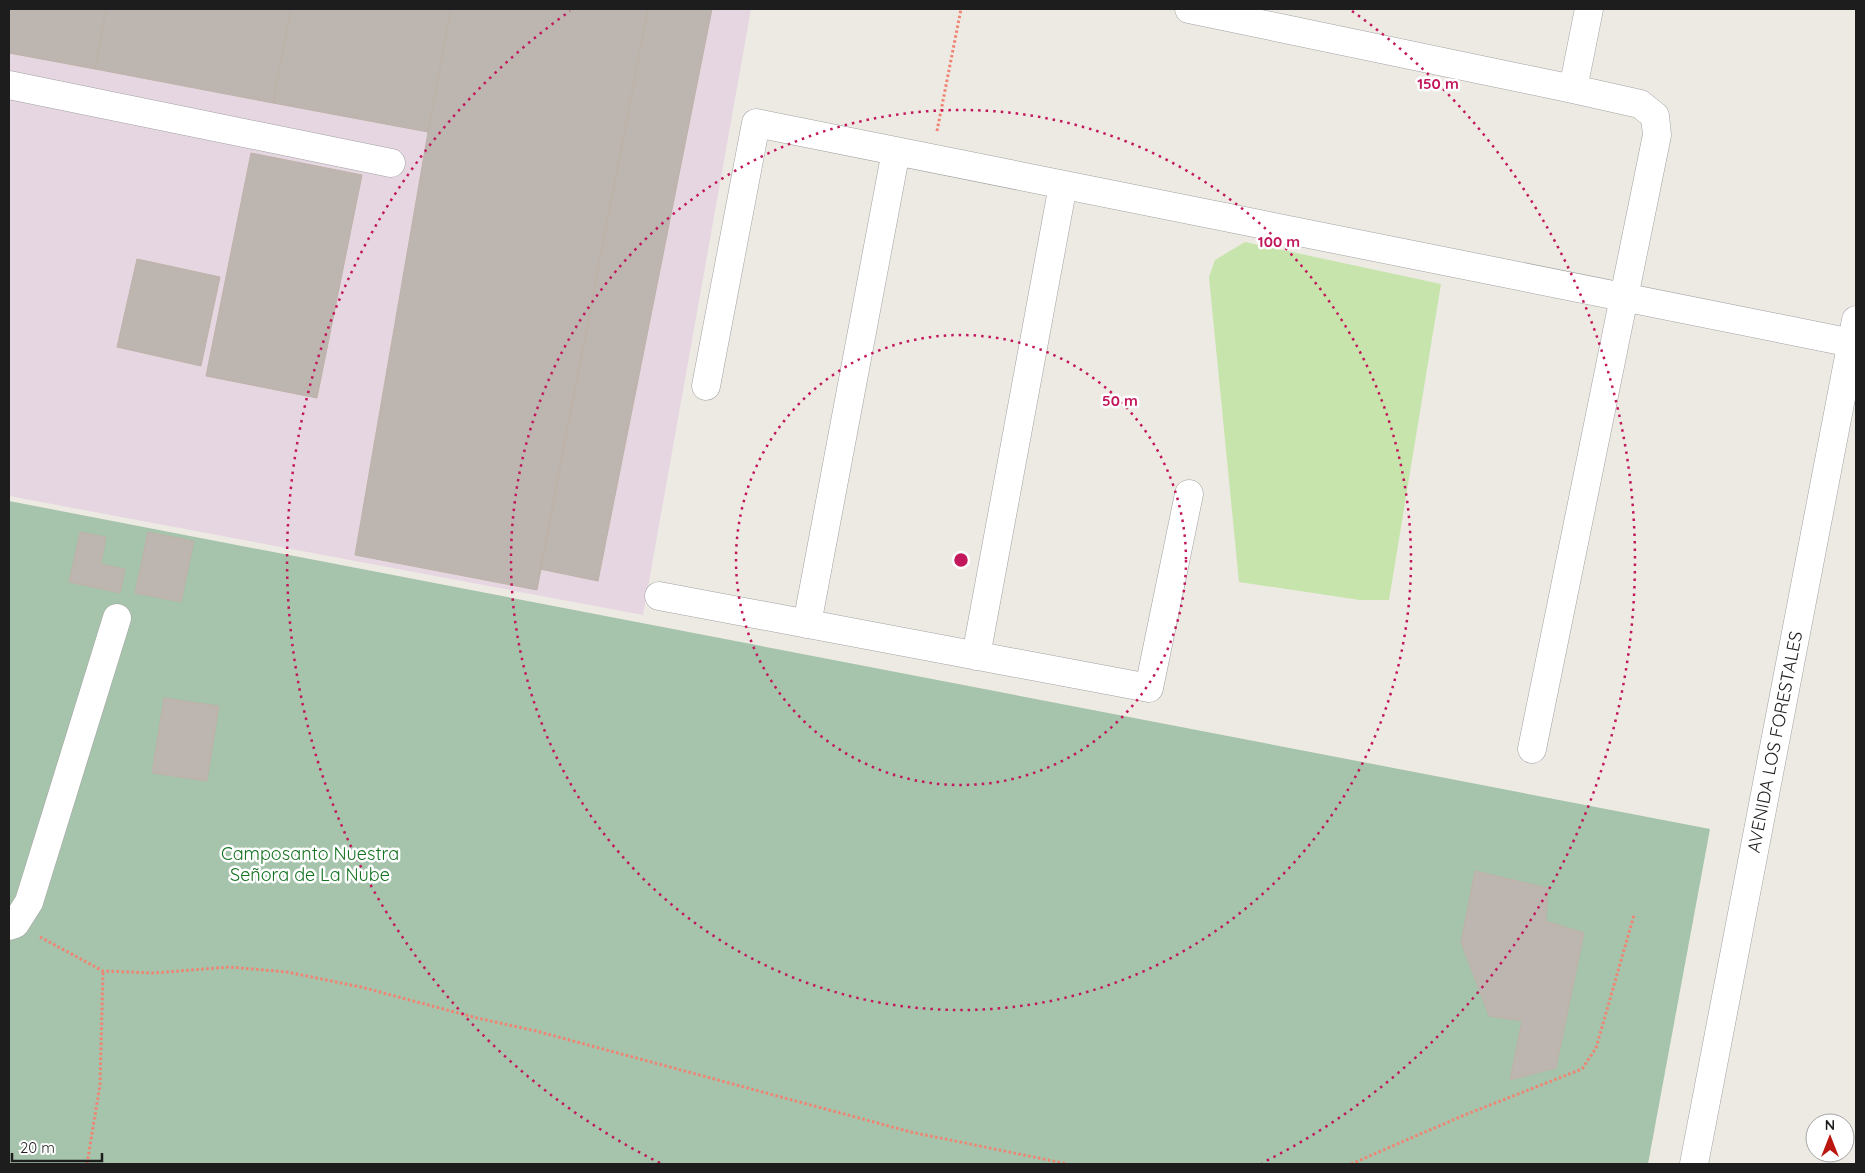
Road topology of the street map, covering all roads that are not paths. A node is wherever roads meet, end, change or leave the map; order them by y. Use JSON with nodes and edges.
{"nodes":[{"id":1,"x":1589,"y":9,"type":"edge"},
{"id":2,"x":1189,"y":10,"type":"edge"},
{"id":3,"x":9,"y":85,"type":"edge"},
{"id":4,"x":1573,"y":88,"type":"junction"},
{"id":5,"x":896,"y":151,"type":"junction"},
{"id":6,"x":391,"y":163,"type":"dead end"},
{"id":7,"x":1062,"y":185,"type":"junction"},
{"id":8,"x":1624,"y":297,"type":"junction"},
{"id":9,"x":1854,"y":331,"type":"edge"},
{"id":10,"x":706,"y":386,"type":"dead end"},
{"id":11,"x":1189,"y":494,"type":"dead end"},
{"id":12,"x":659,"y":596,"type":"dead end"},
{"id":13,"x":117,"y":618,"type":"dead end"},
{"id":14,"x":807,"y":624,"type":"junction"},
{"id":15,"x":976,"y":656,"type":"junction"},
{"id":16,"x":1532,"y":749,"type":"dead end"},
{"id":17,"x":12,"y":925,"type":"edge"},
{"id":18,"x":1694,"y":1164,"type":"edge"}],
"edges":[{"from":1,"to":4,"type":"street"},
{"from":2,"to":4,"type":"street"},
{"from":3,"to":6,"type":"street"},
{"from":4,"to":8,"type":"street"},
{"from":5,"to":7,"type":"street"},
{"from":5,"to":10,"type":"street"},
{"from":5,"to":14,"type":"street"},
{"from":7,"to":8,"type":"street"},
{"from":7,"to":15,"type":"street"},
{"from":8,"to":9,"type":"street"},
{"from":8,"to":16,"type":"street"},
{"from":9,"to":18,"type":"street","name":"AVENIDA LOS FORESTALES"},
{"from":11,"to":15,"type":"street"},
{"from":12,"to":14,"type":"street"},
{"from":13,"to":17,"type":"street"},
{"from":14,"to":15,"type":"street"}]}
